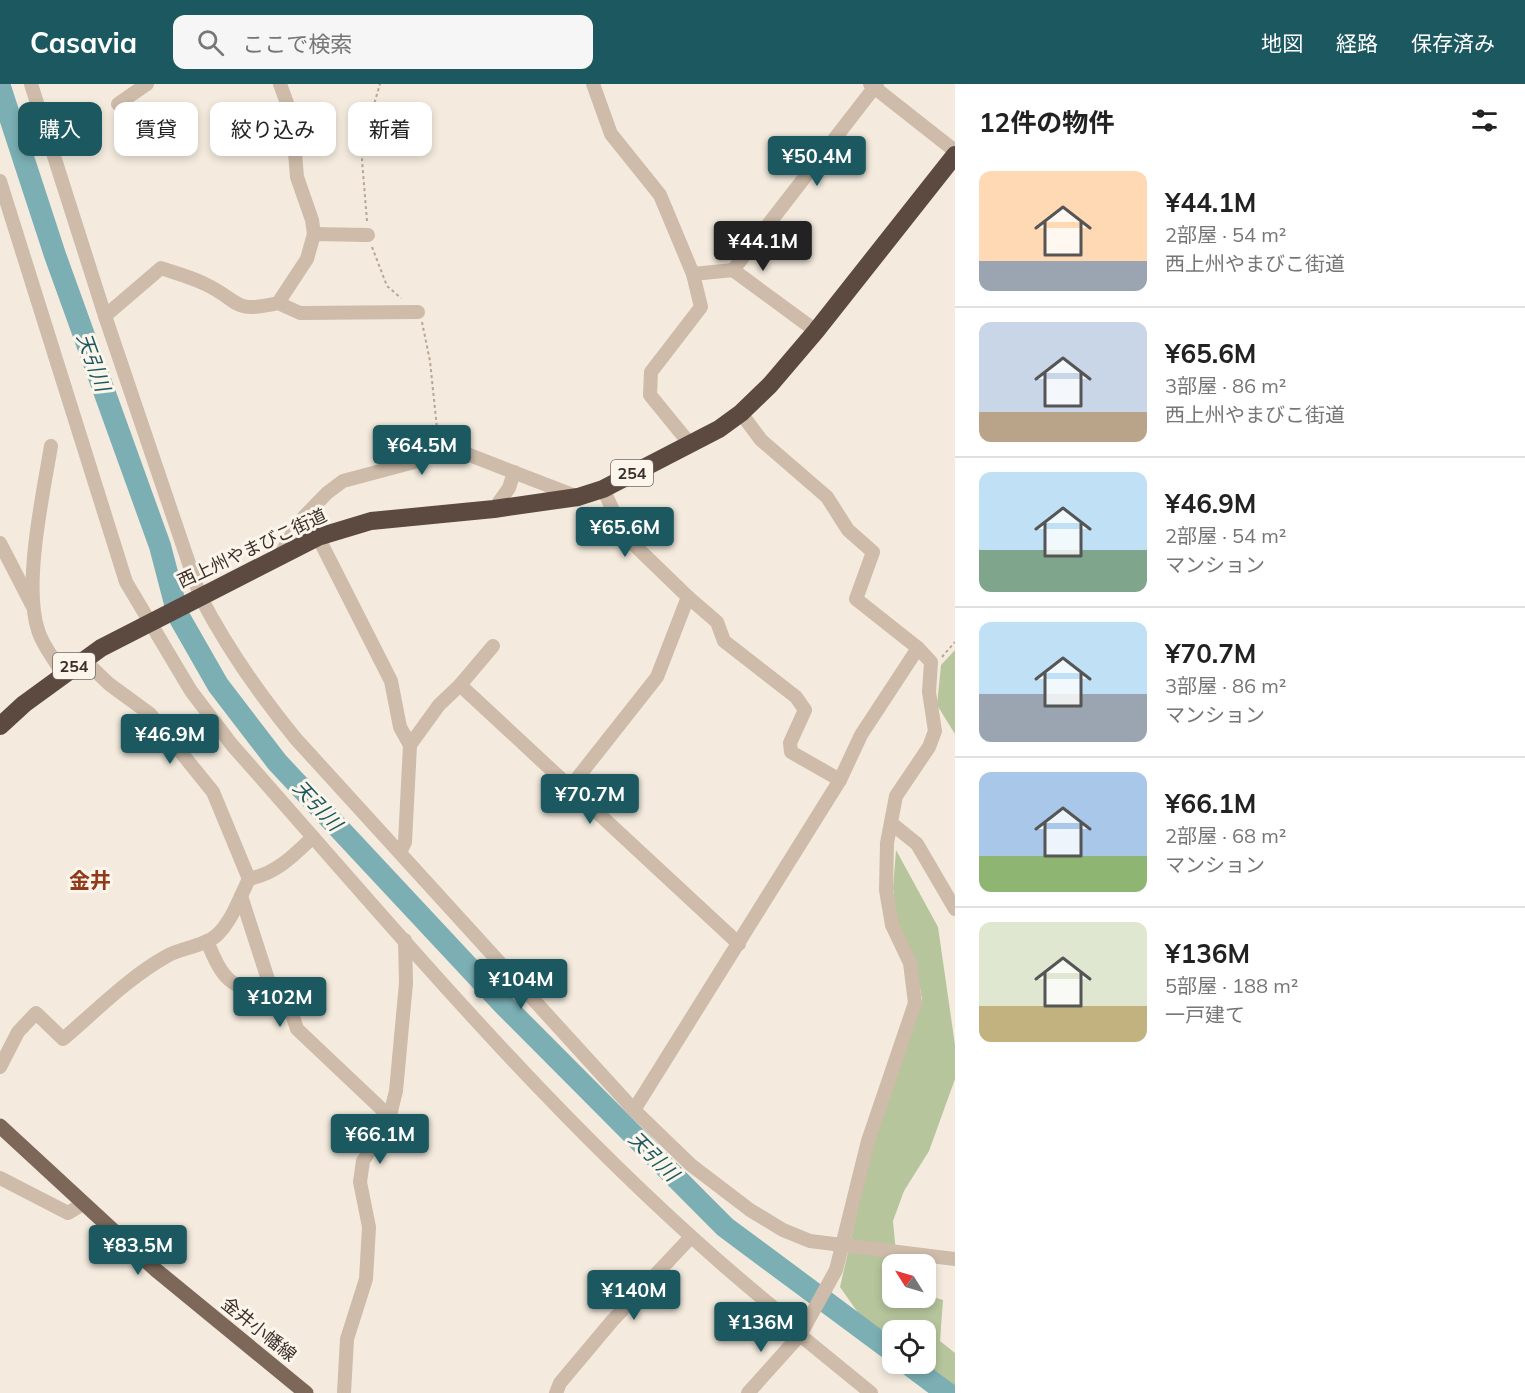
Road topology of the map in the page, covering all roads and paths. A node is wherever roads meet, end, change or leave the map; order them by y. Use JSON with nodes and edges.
{"nodes":[{"id":1,"x":31,"y":84,"type":"edge"},
{"id":2,"x":147,"y":84,"type":"edge"},
{"id":3,"x":280,"y":84,"type":"edge"},
{"id":4,"x":380,"y":84,"type":"edge"},
{"id":5,"x":874,"y":85,"type":"edge"},
{"id":6,"x":597,"y":87,"type":"edge"},
{"id":7,"x":121,"y":102,"type":"edge"},
{"id":8,"x":955,"y":153,"type":"edge"},
{"id":9,"x":0,"y":181,"type":"edge"},
{"id":10,"x":314,"y":234,"type":"junction"},
{"id":11,"x":368,"y":235,"type":"junction"},
{"id":12,"x":733,"y":270,"type":"junction"},
{"id":13,"x":693,"y":274,"type":"junction"},
{"id":14,"x":278,"y":303,"type":"junction"},
{"id":15,"x":418,"y":312,"type":"junction"},
{"id":16,"x":105,"y":316,"type":"junction"},
{"id":17,"x":816,"y":331,"type":"junction"},
{"id":18,"x":741,"y":413,"type":"junction"},
{"id":19,"x":690,"y":444,"type":"junction"},
{"id":20,"x":51,"y":446,"type":"dead end"},
{"id":21,"x":439,"y":450,"type":"junction"},
{"id":22,"x":514,"y":472,"type":"junction"},
{"id":23,"x":603,"y":489,"type":"junction"},
{"id":24,"x":578,"y":497,"type":"junction"},
{"id":25,"x":494,"y":509,"type":"junction"},
{"id":26,"x":318,"y":537,"type":"junction"},
{"id":27,"x":0,"y":543,"type":"edge"},
{"id":28,"x":281,"y":554,"type":"junction"},
{"id":29,"x":198,"y":597,"type":"junction"},
{"id":30,"x":688,"y":597,"type":"junction"},
{"id":31,"x":34,"y":610,"type":"junction"},
{"id":32,"x":152,"y":620,"type":"junction"},
{"id":33,"x":955,"y":642,"type":"edge"},
{"id":34,"x":493,"y":646,"type":"dead end"},
{"id":35,"x":918,"y":648,"type":"junction"},
{"id":36,"x":83,"y":659,"type":"junction"},
{"id":37,"x":931,"y":662,"type":"junction"},
{"id":38,"x":63,"y":674,"type":"junction"},
{"id":39,"x":460,"y":685,"type":"junction"},
{"id":40,"x":0,"y":726,"type":"edge"},
{"id":41,"x":410,"y":746,"type":"junction"},
{"id":42,"x":840,"y":780,"type":"junction"},
{"id":43,"x":571,"y":786,"type":"junction"},
{"id":44,"x":891,"y":823,"type":"junction"},
{"id":45,"x":313,"y":837,"type":"junction"},
{"id":46,"x":400,"y":852,"type":"junction"},
{"id":47,"x":249,"y":879,"type":"junction"},
{"id":48,"x":241,"y":896,"type":"junction"},
{"id":49,"x":955,"y":909,"type":"edge"},
{"id":50,"x":405,"y":940,"type":"junction"},
{"id":51,"x":207,"y":941,"type":"junction"},
{"id":52,"x":739,"y":944,"type":"junction"},
{"id":53,"x":273,"y":995,"type":"junction"},
{"id":54,"x":0,"y":1067,"type":"edge"},
{"id":55,"x":634,"y":1110,"type":"junction"},
{"id":56,"x":390,"y":1117,"type":"junction"},
{"id":57,"x":0,"y":1126,"type":"edge"},
{"id":58,"x":0,"y":1178,"type":"edge"},
{"id":59,"x":83,"y":1204,"type":"junction"},
{"id":60,"x":692,"y":1238,"type":"junction"},
{"id":61,"x":841,"y":1246,"type":"junction"},
{"id":62,"x":955,"y":1259,"type":"edge"},
{"id":63,"x":800,"y":1335,"type":"junction"},
{"id":64,"x":306,"y":1393,"type":"edge"},
{"id":65,"x":344,"y":1393,"type":"edge"},
{"id":66,"x":556,"y":1393,"type":"edge"},
{"id":67,"x":748,"y":1393,"type":"edge"},
{"id":68,"x":872,"y":1393,"type":"edge"}],
"edges":[{"from":1,"to":16,"type":"street"},
{"from":2,"to":7,"type":"street"},
{"from":3,"to":10,"type":"street"},
{"from":4,"to":11,"type":"path"},
{"from":5,"to":8,"type":"street"},
{"from":5,"to":12,"type":"street"},
{"from":6,"to":13,"type":"street"},
{"from":8,"to":17,"type":"highway","name":"西上州やまびこ街道","number":"254"},
{"from":9,"to":32,"type":"street"},
{"from":10,"to":11,"type":"street"},
{"from":10,"to":14,"type":"street"},
{"from":11,"to":15,"type":"path"},
{"from":12,"to":13,"type":"street"},
{"from":12,"to":17,"type":"street"},
{"from":13,"to":19,"type":"street"},
{"from":14,"to":15,"type":"street"},
{"from":14,"to":16,"type":"street"},
{"from":15,"to":21,"type":"path"},
{"from":16,"to":29,"type":"street"},
{"from":17,"to":18,"type":"highway","name":"西上州やまびこ街道","number":"254"},
{"from":18,"to":19,"type":"highway","name":"西上州やまびこ街道","number":"254"},
{"from":18,"to":35,"type":"street"},
{"from":19,"to":23,"type":"highway","name":"西上州やまびこ街道","number":"254"},
{"from":20,"to":31,"type":"street"},
{"from":21,"to":22,"type":"street"},
{"from":21,"to":28,"type":"street"},
{"from":22,"to":24,"type":"street"},
{"from":22,"to":25,"type":"street"},
{"from":23,"to":24,"type":"highway","name":"西上州やまびこ街道","number":"254"},
{"from":23,"to":30,"type":"street"},
{"from":24,"to":25,"type":"highway","name":"西上州やまびこ街道","number":"254"},
{"from":25,"to":26,"type":"highway","name":"西上州やまびこ街道","number":"254"},
{"from":26,"to":28,"type":"highway","name":"西上州やまびこ街道","number":"254"},
{"from":26,"to":41,"type":"street"},
{"from":27,"to":31,"type":"street"},
{"from":28,"to":29,"type":"highway","name":"西上州やまびこ街道","number":"254"},
{"from":29,"to":32,"type":"highway","name":"西上州やまびこ街道","number":"254"},
{"from":29,"to":46,"type":"street"},
{"from":30,"to":42,"type":"street"},
{"from":30,"to":43,"type":"street"},
{"from":31,"to":38,"type":"street"},
{"from":32,"to":36,"type":"highway","name":"西上州やまびこ街道","number":"254"},
{"from":32,"to":45,"type":"street"},
{"from":33,"to":37,"type":"path"},
{"from":34,"to":39,"type":"street"},
{"from":35,"to":37,"type":"street"},
{"from":35,"to":42,"type":"street"},
{"from":36,"to":38,"type":"highway","name":"西上州やまびこ街道","number":"254"},
{"from":36,"to":47,"type":"street"},
{"from":37,"to":44,"type":"street"},
{"from":38,"to":40,"type":"highway","name":"西上州やまびこ街道","number":"254"},
{"from":39,"to":41,"type":"street"},
{"from":39,"to":43,"type":"street"},
{"from":41,"to":46,"type":"street"},
{"from":42,"to":52,"type":"street"},
{"from":43,"to":52,"type":"street"},
{"from":44,"to":49,"type":"street"},
{"from":44,"to":61,"type":"street"},
{"from":45,"to":47,"type":"street"},
{"from":45,"to":50,"type":"street"},
{"from":46,"to":55,"type":"street"},
{"from":47,"to":48,"type":"street"},
{"from":48,"to":51,"type":"street"},
{"from":48,"to":53,"type":"street"},
{"from":50,"to":56,"type":"street"},
{"from":50,"to":60,"type":"street"},
{"from":51,"to":53,"type":"street"},
{"from":51,"to":54,"type":"street"},
{"from":52,"to":55,"type":"street"},
{"from":53,"to":56,"type":"street"},
{"from":55,"to":61,"type":"street"},
{"from":56,"to":65,"type":"street"},
{"from":57,"to":59,"type":"main road","name":"金井小幡線"},
{"from":58,"to":59,"type":"street"},
{"from":59,"to":64,"type":"main road","name":"金井小幡線"},
{"from":60,"to":63,"type":"street"},
{"from":60,"to":66,"type":"street"},
{"from":61,"to":62,"type":"street"},
{"from":61,"to":63,"type":"street"},
{"from":63,"to":67,"type":"street"},
{"from":63,"to":68,"type":"street"}]}
